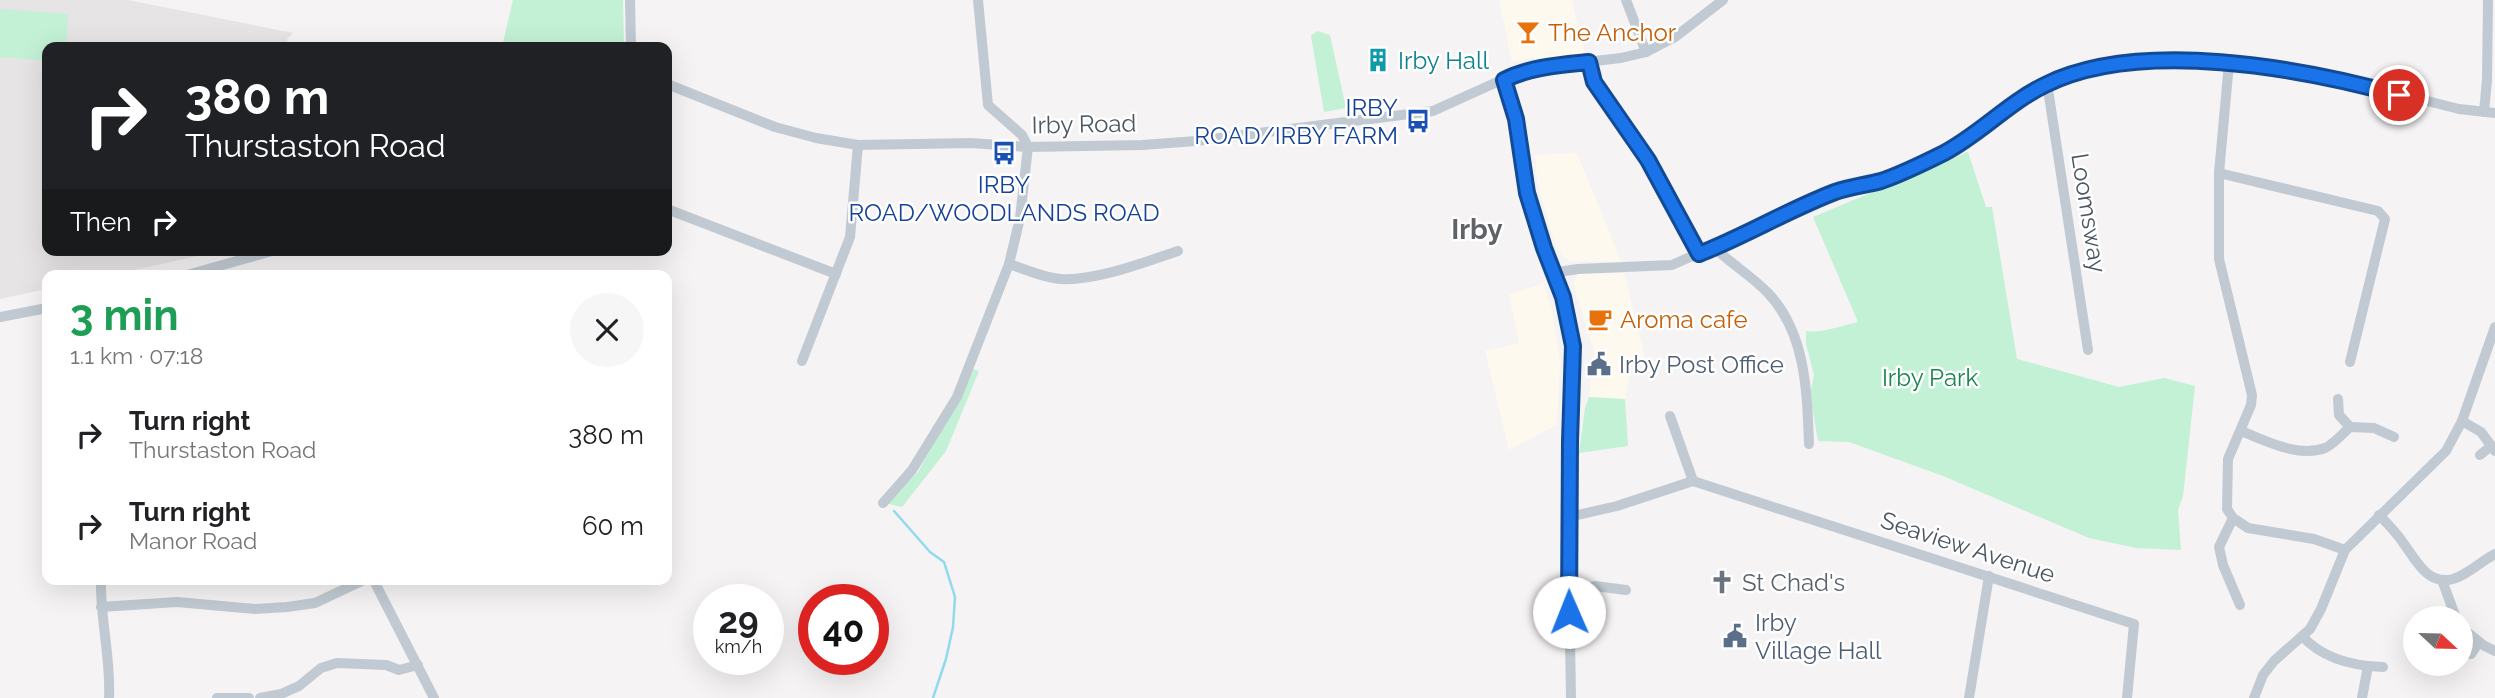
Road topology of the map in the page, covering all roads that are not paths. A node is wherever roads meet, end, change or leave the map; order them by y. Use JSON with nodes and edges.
{"nodes":[{"id":1,"x":630,"y":0,"type":"edge"},
{"id":2,"x":978,"y":0,"type":"edge"},
{"id":3,"x":1626,"y":0,"type":"edge"},
{"id":4,"x":1723,"y":0,"type":"edge"},
{"id":5,"x":2487,"y":0,"type":"edge"},
{"id":6,"x":631,"y":42,"type":"edge"},
{"id":7,"x":1646,"y":52,"type":"junction"},
{"id":8,"x":1589,"y":62,"type":"junction"},
{"id":9,"x":2230,"y":63,"type":"junction"},
{"id":10,"x":1504,"y":80,"type":"junction"},
{"id":11,"x":2047,"y":83,"type":"junction"},
{"id":12,"x":672,"y":86,"type":"edge"},
{"id":13,"x":2490,"y":113,"type":"edge"},
{"id":14,"x":858,"y":145,"type":"junction"},
{"id":15,"x":1028,"y":147,"type":"junction"},
{"id":16,"x":2219,"y":173,"type":"junction"},
{"id":17,"x":672,"y":211,"type":"edge"},
{"id":18,"x":1715,"y":248,"type":"junction"},
{"id":19,"x":1178,"y":251,"type":"dead end"},
{"id":20,"x":1699,"y":254,"type":"junction"},
{"id":21,"x":257,"y":256,"type":"edge"},
{"id":22,"x":242,"y":261,"type":"junction"},
{"id":23,"x":1009,"y":264,"type":"junction"},
{"id":24,"x":207,"y":270,"type":"edge"},
{"id":25,"x":244,"y":270,"type":"edge"},
{"id":26,"x":1552,"y":273,"type":"junction"},
{"id":27,"x":836,"y":274,"type":"junction"},
{"id":28,"x":42,"y":309,"type":"edge"},
{"id":29,"x":0,"y":317,"type":"edge"},
{"id":30,"x":2495,"y":327,"type":"edge"},
{"id":31,"x":2088,"y":350,"type":"dead end"},
{"id":32,"x":802,"y":361,"type":"dead end"},
{"id":33,"x":2350,"y":362,"type":"dead end"},
{"id":34,"x":2338,"y":399,"type":"dead end"},
{"id":35,"x":1670,"y":416,"type":"dead end"},
{"id":36,"x":2462,"y":421,"type":"junction"},
{"id":37,"x":2350,"y":427,"type":"junction"},
{"id":38,"x":2241,"y":431,"type":"junction"},
{"id":39,"x":2394,"y":437,"type":"dead end"},
{"id":40,"x":1809,"y":444,"type":"dead end"},
{"id":41,"x":2493,"y":449,"type":"edge"},
{"id":42,"x":2480,"y":455,"type":"dead end"},
{"id":43,"x":1693,"y":481,"type":"junction"},
{"id":44,"x":883,"y":503,"type":"dead end"},
{"id":45,"x":2379,"y":515,"type":"junction"},
{"id":46,"x":1569,"y":517,"type":"junction"},
{"id":47,"x":2233,"y":518,"type":"junction"},
{"id":48,"x":2345,"y":551,"type":"junction"},
{"id":49,"x":2495,"y":554,"type":"edge"},
{"id":50,"x":1989,"y":576,"type":"junction"},
{"id":51,"x":2442,"y":580,"type":"junction"},
{"id":52,"x":101,"y":585,"type":"edge"},
{"id":53,"x":353,"y":585,"type":"edge"},
{"id":54,"x":376,"y":585,"type":"edge"},
{"id":55,"x":1626,"y":590,"type":"dead end"},
{"id":56,"x":1569,"y":592,"type":"junction"},
{"id":57,"x":2240,"y":605,"type":"dead end"},
{"id":58,"x":2452,"y":606,"type":"edge"},
{"id":59,"x":101,"y":607,"type":"junction"},
{"id":60,"x":2302,"y":636,"type":"junction"},
{"id":61,"x":2473,"y":637,"type":"edge"},
{"id":62,"x":2479,"y":642,"type":"junction"},
{"id":63,"x":2473,"y":651,"type":"edge"},
{"id":64,"x":2495,"y":651,"type":"edge"},
{"id":65,"x":418,"y":665,"type":"junction"},
{"id":66,"x":2368,"y":666,"type":"junction"},
{"id":67,"x":2382,"y":667,"type":"dead end"},
{"id":68,"x":109,"y":698,"type":"edge"},
{"id":69,"x":217,"y":698,"type":"edge"},
{"id":70,"x":249,"y":698,"type":"edge"},
{"id":71,"x":260,"y":698,"type":"edge"},
{"id":72,"x":435,"y":698,"type":"edge"},
{"id":73,"x":1571,"y":698,"type":"edge"},
{"id":74,"x":1969,"y":698,"type":"edge"},
{"id":75,"x":2127,"y":698,"type":"edge"},
{"id":76,"x":2254,"y":698,"type":"edge"},
{"id":77,"x":2362,"y":698,"type":"edge"}],
"edges":[{"from":1,"to":6,"type":"street"},
{"from":2,"to":15,"type":"street"},
{"from":3,"to":7,"type":"street"},
{"from":4,"to":7,"type":"street","name":"Irby Road"},
{"from":5,"to":13,"type":"street"},
{"from":7,"to":8,"type":"street","name":"Irby Road"},
{"from":8,"to":10,"type":"street","name":"Irby Road"},
{"from":8,"to":20,"type":"street"},
{"from":9,"to":11,"type":"street"},
{"from":9,"to":13,"type":"street"},
{"from":9,"to":16,"type":"street"},
{"from":10,"to":15,"type":"street","name":"Irby Road"},
{"from":10,"to":26,"type":"street"},
{"from":11,"to":18,"type":"street"},
{"from":11,"to":31,"type":"street","name":"Loomsway"},
{"from":12,"to":14,"type":"street","name":"Irby Road"},
{"from":14,"to":15,"type":"street","name":"Irby Road"},
{"from":14,"to":27,"type":"street"},
{"from":15,"to":23,"type":"street"},
{"from":16,"to":33,"type":"street"},
{"from":16,"to":38,"type":"street"},
{"from":17,"to":27,"type":"street"},
{"from":18,"to":20,"type":"street"},
{"from":18,"to":40,"type":"street"},
{"from":19,"to":23,"type":"street"},
{"from":20,"to":26,"type":"street"},
{"from":21,"to":22,"type":"street"},
{"from":22,"to":24,"type":"street"},
{"from":22,"to":25,"type":"street"},
{"from":23,"to":44,"type":"street"},
{"from":26,"to":46,"type":"street"},
{"from":27,"to":32,"type":"street"},
{"from":28,"to":29,"type":"street"},
{"from":30,"to":36,"type":"street"},
{"from":34,"to":37,"type":"street"},
{"from":35,"to":43,"type":"street"},
{"from":36,"to":41,"type":"street"},
{"from":36,"to":45,"type":"street"},
{"from":37,"to":38,"type":"street"},
{"from":37,"to":39,"type":"street"},
{"from":38,"to":47,"type":"street"},
{"from":41,"to":42,"type":"street"},
{"from":43,"to":46,"type":"street"},
{"from":43,"to":50,"type":"street","name":"Seaview Avenue"},
{"from":45,"to":48,"type":"street"},
{"from":45,"to":51,"type":"street"},
{"from":46,"to":56,"type":"street"},
{"from":47,"to":48,"type":"street"},
{"from":47,"to":57,"type":"street"},
{"from":48,"to":60,"type":"street"},
{"from":49,"to":51,"type":"street"},
{"from":50,"to":74,"type":"street"},
{"from":50,"to":75,"type":"street","name":"Seaview Avenue"},
{"from":51,"to":58,"type":"street"},
{"from":52,"to":59,"type":"street"},
{"from":53,"to":59,"type":"street"},
{"from":54,"to":65,"type":"street"},
{"from":55,"to":56,"type":"street"},
{"from":56,"to":73,"type":"street"},
{"from":59,"to":68,"type":"street"},
{"from":60,"to":66,"type":"street"},
{"from":60,"to":76,"type":"street"},
{"from":61,"to":62,"type":"street"},
{"from":62,"to":63,"type":"street"},
{"from":62,"to":64,"type":"street"},
{"from":65,"to":71,"type":"street"},
{"from":65,"to":72,"type":"street"},
{"from":66,"to":67,"type":"street"},
{"from":66,"to":77,"type":"street"},
{"from":69,"to":70,"type":"street"}]}
